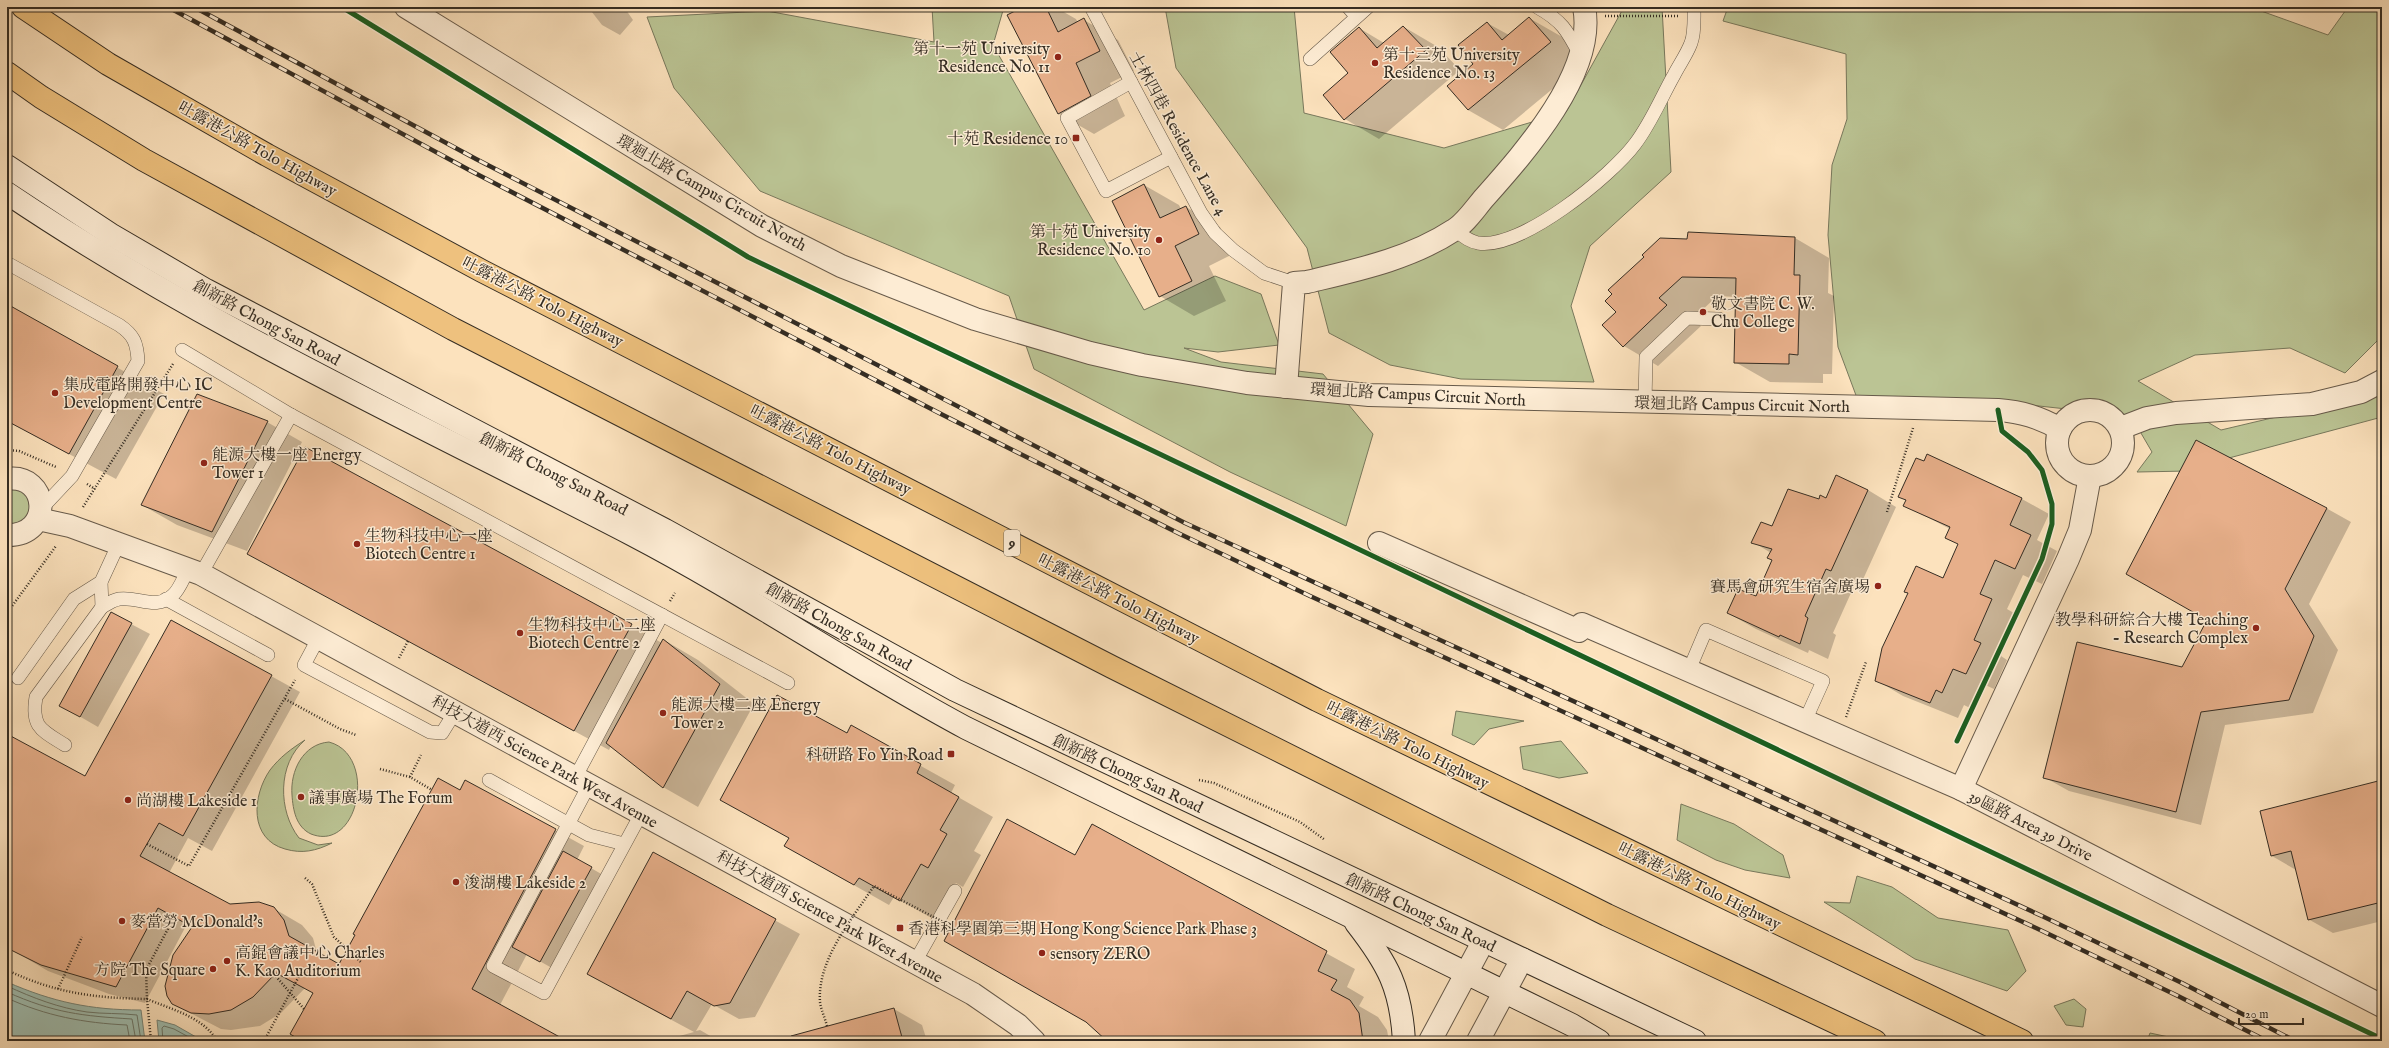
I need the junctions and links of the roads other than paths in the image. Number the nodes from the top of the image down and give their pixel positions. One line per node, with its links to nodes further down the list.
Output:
1 (23, 7): 67 (highway, 吐露港公路 Tolo Highway / 9)
2 (406, 7): 22 (street, 環迴北路 Campus Circuit North)
3 (1091, 7): 12 (lane, 士林四巷 Residence Lane 4)
4 (1368, 7): 6 (lane)
5 (1537, 7): 9 (lane)
6 (1352, 12): 10 (lane)
7 (1585, 12): 9 (street)
8 (1694, 12): 16 (lane)
9 (1580, 56): 16 (street)
10 (1310, 59)
11 (7, 74): 66 (highway)
12 (1131, 82): 13 (lane, 士林四巷 Residence Lane 4); 13 (lane)
13 (1171, 157): 18 (lane, 士林四巷 Residence Lane 4)
14 (7, 166): 54 (street, 創新路 Chong San Road)
15 (7, 193): 53 (street, 創新路 Chong San Road)
16 (1455, 230): 18 (street)
17 (7, 263): 29 (lane)
18 (1294, 283): 22 (street)
19 (1719, 319): 23 (lane)
20 (182, 350): 24 (lane)
21 (2382, 381): 25 (street)
22 (1286, 387): 23 (street, 環迴北路 Campus Circuit North)
23 (1645, 402): 26 (street, 環迴北路 Campus Circuit North)
24 (291, 415): 33 (lane); 37 (lane)
25 (2120, 428): 26 (street); 27 (street)
26 (2060, 429): 27 (street)
27 (2090, 476): 48 (street, 39區路 Area 39 Drive)
28 (7, 479): 29 (street)
29 (40, 514): 30 (street); 31 (street, 科技大道西 Science Park West Avenue)
30 (7, 535)
31 (119, 543): 33 (street, 科技大道西 Science Park West Avenue); 34 (lane)
32 (1379, 543): 40 (street)
33 (195, 571): 35 (lane); 38 (street, 科技大道西 Science Park West Avenue)
34 (101, 582): 36 (lane); 41 (lane)
35 (166, 599): 36 (lane); 39 (lane)
36 (102, 607): 45 (lane)
37 (662, 615): 42 (lane); 47 (lane)
38 (319, 637): 43 (street, 科技大道西 Science Park West Avenue); 43 (lane)
39 (268, 655)
40 (1689, 670): 44 (street); 44 (lane)
41 (18, 678)
42 (788, 683)
43 (455, 712): 47 (street, 科技大道西 Science Park West Avenue)
44 (1806, 721): 48 (street)
45 (64, 744)
46 (489, 780): 50 (lane)
47 (582, 782): 49 (street, 科技大道西 Science Park West Avenue); 50 (lane)
48 (1961, 789): 59 (street, 39區路 Area 39 Drive)
49 (641, 814): 51 (lane); 56 (street, 科技大道西 Science Park West Avenue)
50 (568, 824): 51 (lane); 51 (lane)
51 (624, 844)
52 (955, 891): 56 (lane)
53 (1353, 919): 57 (street, 創新路 Chong San Road); 61 (street)
54 (1483, 942): 55 (street, 創新路 Chong San Road); 57 (street)
55 (1522, 960): 58 (street); 65 (street, 創新路 Chong San Road)
56 (915, 962): 60 (street, 科技大道西 Science Park West Avenue)
57 (1466, 974): 58 (street, 創新路 Chong San Road); 62 (street)
58 (1504, 993): 63 (street); 64 (street, 創新路 Chong San Road)
59 (2382, 1006)
60 (1034, 1041)
61 (1404, 1041)
62 (1430, 1041)
63 (1478, 1041)
64 (1599, 1041)
65 (1695, 1041)
66 (1875, 1041)
67 (2022, 1041)

